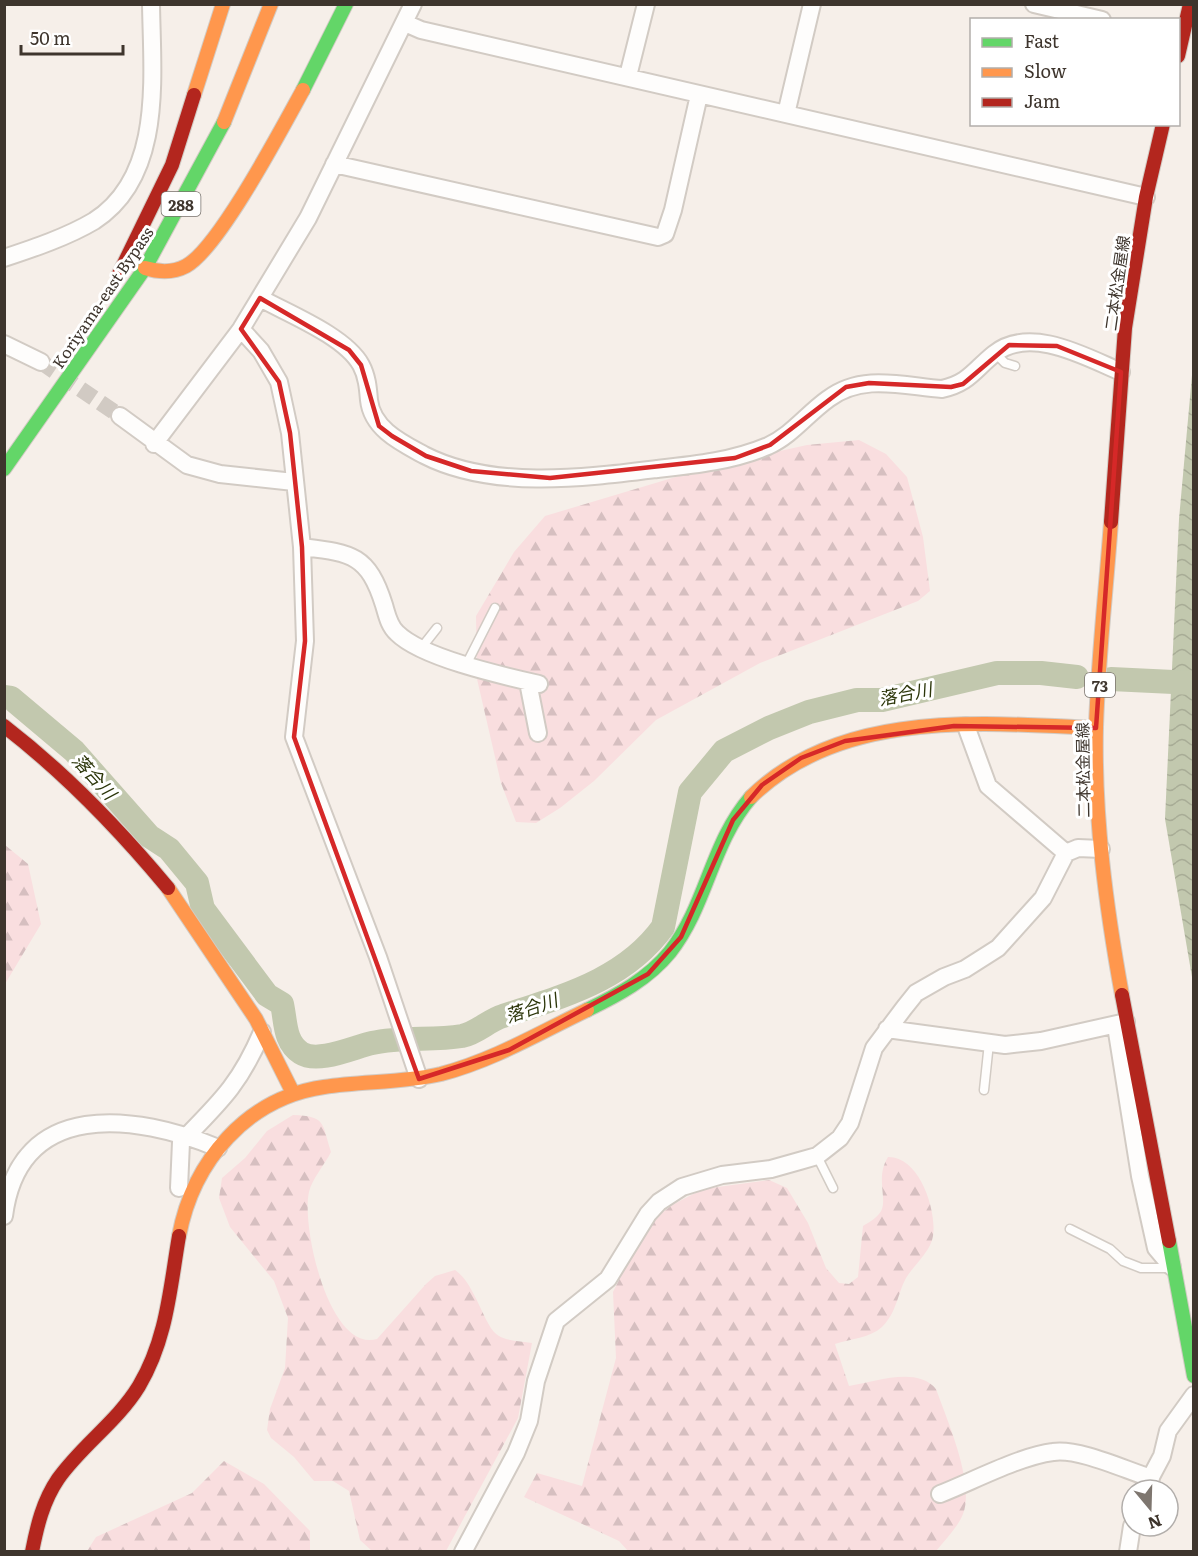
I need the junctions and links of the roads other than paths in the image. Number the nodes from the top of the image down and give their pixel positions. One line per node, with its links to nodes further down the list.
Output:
1 (151, 4): 19 (street)
2 (223, 4): 28 (main road)
3 (271, 4): 20 (main road, Koriyama-east Bypass / 288)
4 (346, 4): 20 (main road)
5 (413, 4): 11 (street)
6 (646, 4): 13 (street)
7 (812, 4): 15 (street)
8 (1034, 4): 10 (street)
9 (1190, 4): 12 (main road)
10 (1093, 18)
11 (405, 23): 13 (street); 17 (street)
12 (1181, 37)
13 (628, 76): 14 (street)
14 (699, 95): 15 (street); 17 (street)
15 (786, 114): 18 (street)
16 (1163, 126): 18 (main road, 二本松金屋線 / 73)
17 (334, 164): 21 (street)
18 (1146, 197): 27 (main road, 二本松金屋線 / 73)
19 (4, 258)
20 (145, 268): 28 (main road, Koriyama-east Bypass / 288)
21 (260, 298): 22 (street); 24 (street)
22 (241, 329): 30 (street); 32 (street)
23 (4, 344): 25 (street)
24 (995, 353): 26 (lane); 27 (street)
25 (41, 362)
26 (1015, 366)
27 (1121, 372): 40 (main road, 二本松金屋線 / 73)
28 (70, 373): 31 (main road, Koriyama-east Bypass / 288)
29 (120, 416): 30 (street)
30 (154, 444): 32 (street)
31 (4, 469)
32 (294, 482): 33 (street)
33 (302, 547): 36 (street); 48 (street)
34 (495, 608): 37 (lane)
35 (437, 628): 36 (lane)
36 (422, 647): 37 (street)
37 (466, 665): 41 (street)
38 (4, 726): 46 (main road)
39 (966, 726): 40 (main road); 43 (street); 48 (main road)
40 (1096, 728): 42 (main road, 二本松金屋線 / 73)
41 (538, 733)
42 (1101, 849): 43 (street); 44 (main road, 二本松金屋線 / 73)
43 (1066, 853): 45 (street)
44 (1121, 1023): 47 (street); 58 (street)
45 (887, 1029): 47 (street); 53 (street)
46 (262, 1032): 50 (main road); 51 (street)
47 (989, 1043): 49 (lane)
48 (419, 1079): 50 (main road)
49 (984, 1090)
50 (293, 1093): 52 (main road)
51 (188, 1136): 52 (street); 54 (street); 56 (street)
52 (218, 1148): 64 (main road)
53 (817, 1156): 55 (lane); 65 (street)
54 (179, 1188)
55 (833, 1188)
56 (4, 1216)
57 (1070, 1229): 58 (lane)
58 (1173, 1268): 59 (main road)
59 (1194, 1376)
60 (1194, 1395): 62 (street)
61 (1133, 1478): 63 (street)
62 (1151, 1478)
63 (940, 1494)
64 (32, 1551)
65 (463, 1551)

